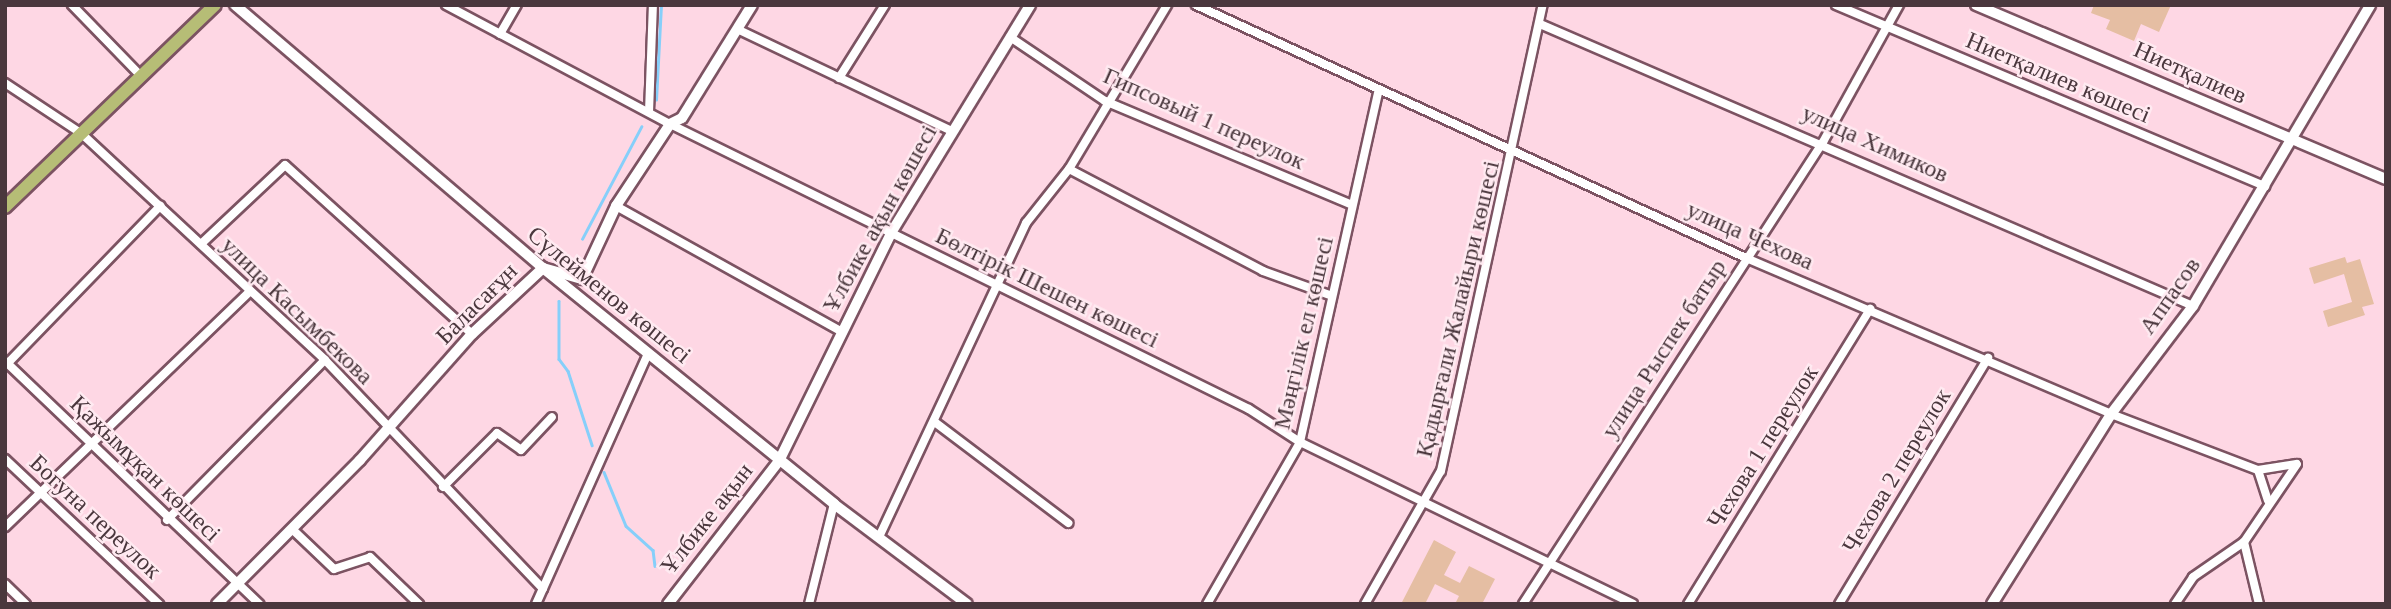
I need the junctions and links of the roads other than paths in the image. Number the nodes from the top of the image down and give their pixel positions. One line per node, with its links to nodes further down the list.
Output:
1 (72, 5): 22 (street)
2 (215, 5): 22 (main road)
3 (235, 5): 44 (main road, Сүлейменов көшесі)
4 (446, 5): 20 (street, Бөлтірік Шешен көшесі)
5 (517, 5): 20 (street)
6 (653, 5): 27 (street)
7 (752, 5): 19 (street, Баласағұн)
8 (885, 5): 23 (street)
9 (1030, 5): 21 (main road, Ұлбике ақын көшесі)
10 (1167, 5): 26 (street)
11 (1196, 5): 25 (street, улица Чехова)
12 (1543, 5): 17 (street, Қадырғали Жалайыри көшесі)
13 (1836, 5): 18 (street, Ниетқалиев көшесі)
14 (1899, 5): 18 (street, улица Рыспек батыр)
15 (1976, 5): 31 (street, Ниетқалиев)
16 (2370, 5): 31 (street, Аппасов)
17 (1540, 24): 32 (street, улица Химиков); 33 (street, Қадырғали Жалайыри көшесі)
18 (1887, 27): 32 (street, улица Рыспек батыр); 36 (street, Ниетқалиев көшесі)
19 (737, 29): 23 (street); 28 (street, Баласағұн)
20 (500, 34): 27 (street, Бөлтірік Шешен көшесі)
21 (1010, 37): 26 (street, Гипсовый 1 переулок); 29 (main road, Ұлбике ақын көшесі)
22 (142, 77): 30 (main road)
23 (839, 78): 29 (street)
24 (5, 83): 30 (street, улица Касымбекова)
25 (1378, 92): 33 (street, улица Чехова); 37 (street, Мәңгілік ел көшесі)
26 (1105, 101): 34 (street); 37 (street, Гипсовый 1 переулок)
27 (649, 113): 28 (street, Бөлтірік Шешен көшесі)
28 (670, 124): 39 (street, Баласағұн); 41 (street, Бөлтірік Шешен көшесі)
29 (952, 131): 41 (main road, Ұлбике ақын көшесі)
30 (82, 134): 38 (street, улица Касымбекова); 40 (main road)
31 (2286, 141): 35 (street, Ниетқалиев); 36 (street, Аппасов)
32 (1823, 142): 43 (street, улица Рыспек батыр); 48 (street, улица Химиков)
33 (1515, 150): 43 (street, улица Чехова); 67 (street, Қадырғали Жалайыри көшесі)
34 (1069, 169): 45 (street); 47 (street)
35 (2386, 179)
36 (2265, 186): 48 (street, Аппасов)
37 (1352, 205): 47 (street, Мәңгілік ел көшесі)
38 (160, 206): 42 (street, улица Касымбекова); 55 (street)
39 (616, 206): 44 (street, Баласағұн); 50 (street)
40 (5, 207)
41 (891, 233): 45 (street, Бөлтірік Шешен көшесі); 50 (main road, Ұлбике ақын көшесі)
42 (201, 244): 46 (street, улица Касымбекова); 51 (street)
43 (1746, 258): 49 (street, улица Чехова); 76 (street, улица Рыспек батыр)
44 (543, 268): 51 (street, Баласағұн); 52 (main road, Сүлейменов көшесі)
45 (998, 283): 58 (street); 60 (street, Бөлтірік Шешен көшесі)
46 (250, 290): 54 (street, улица Касымбекова); 61 (street)
47 (1332, 296): 60 (street, Мәңгілік ел көшесі)
48 (2193, 306): 56 (street, Аппасов)
49 (1870, 310): 53 (street, улица Чехова); 93 (street, Чехова 1 переулок)
50 (842, 332): 63 (main road, Ұлбике ақын көшесі)
51 (472, 334): 59 (street, Баласағұн)
52 (648, 354): 63 (main road, Сүлейменов көшесі); 79 (street)
53 (1988, 358): 56 (street, улица Чехова); 94 (street, Чехова 2 переулок)
54 (325, 360): 59 (street, улица Касымбекова); 70 (street)
55 (7, 362): 61 (street, Қажымұқан көшесі)
56 (2110, 414): 64 (street, улица Чехова); 95 (street, Аппасов)
57 (552, 417): 65 (street)
58 (936, 423): 71 (street); 74 (street)
59 (389, 428): 65 (street, улица Касымбекова); 73 (street, Баласағұн)
60 (1300, 442): 67 (street, Бөлтірік Шешен көшесі); 89 (street, Мәңгілік ел көшесі)
61 (92, 445): 66 (street); 70 (street, Қажымұқан көшесі)
62 (5, 459): 66 (street, Богуна переулок)
63 (779, 461): 69 (main road, Сүлейменов көшесі); 86 (street, Ұлбике ақын)
64 (2258, 470): 68 (street); 68 (street, улица Чехова)
65 (443, 486): 79 (street, улица Касымбекова)
66 (43, 494): 72 (street); 81 (street, Богуна переулок)
67 (1427, 500): 76 (street, Бөлтірік Шешен көшесі); 90 (street, Қадырғали Жалайыри көшесі)
68 (2268, 500): 75 (street)
69 (834, 505): 74 (main road, Сүлейменов көшесі); 87 (street)
70 (167, 520): 78 (street, Қажымұқан көшесі)
71 (1068, 523)
72 (5, 527)
73 (292, 528): 78 (street, Баласағұн); 84 (street)
74 (879, 537): 88 (main road, Сүлейменов көшесі)
75 (2244, 542): 96 (street); 97 (street)
76 (1550, 560): 91 (street, улица Рыспек батыр); 92 (street, Бөлтірік Шешен көшесі)
77 (5, 584): 80 (street)
78 (237, 584): 82 (street, Баласағұн); 83 (street, Қажымұқан көшесі)
79 (542, 589): 85 (street)
80 (26, 604)
81 (159, 604)
82 (217, 604)
83 (259, 604)
84 (419, 604)
85 (536, 604)
86 (668, 604)
87 (809, 604)
88 (967, 604)
89 (1208, 604)
90 (1365, 604)
91 (1523, 604)
92 (1633, 604)
93 (1689, 604)
94 (1839, 604)
95 (1992, 604)
96 (2175, 604)
97 (2259, 604)

